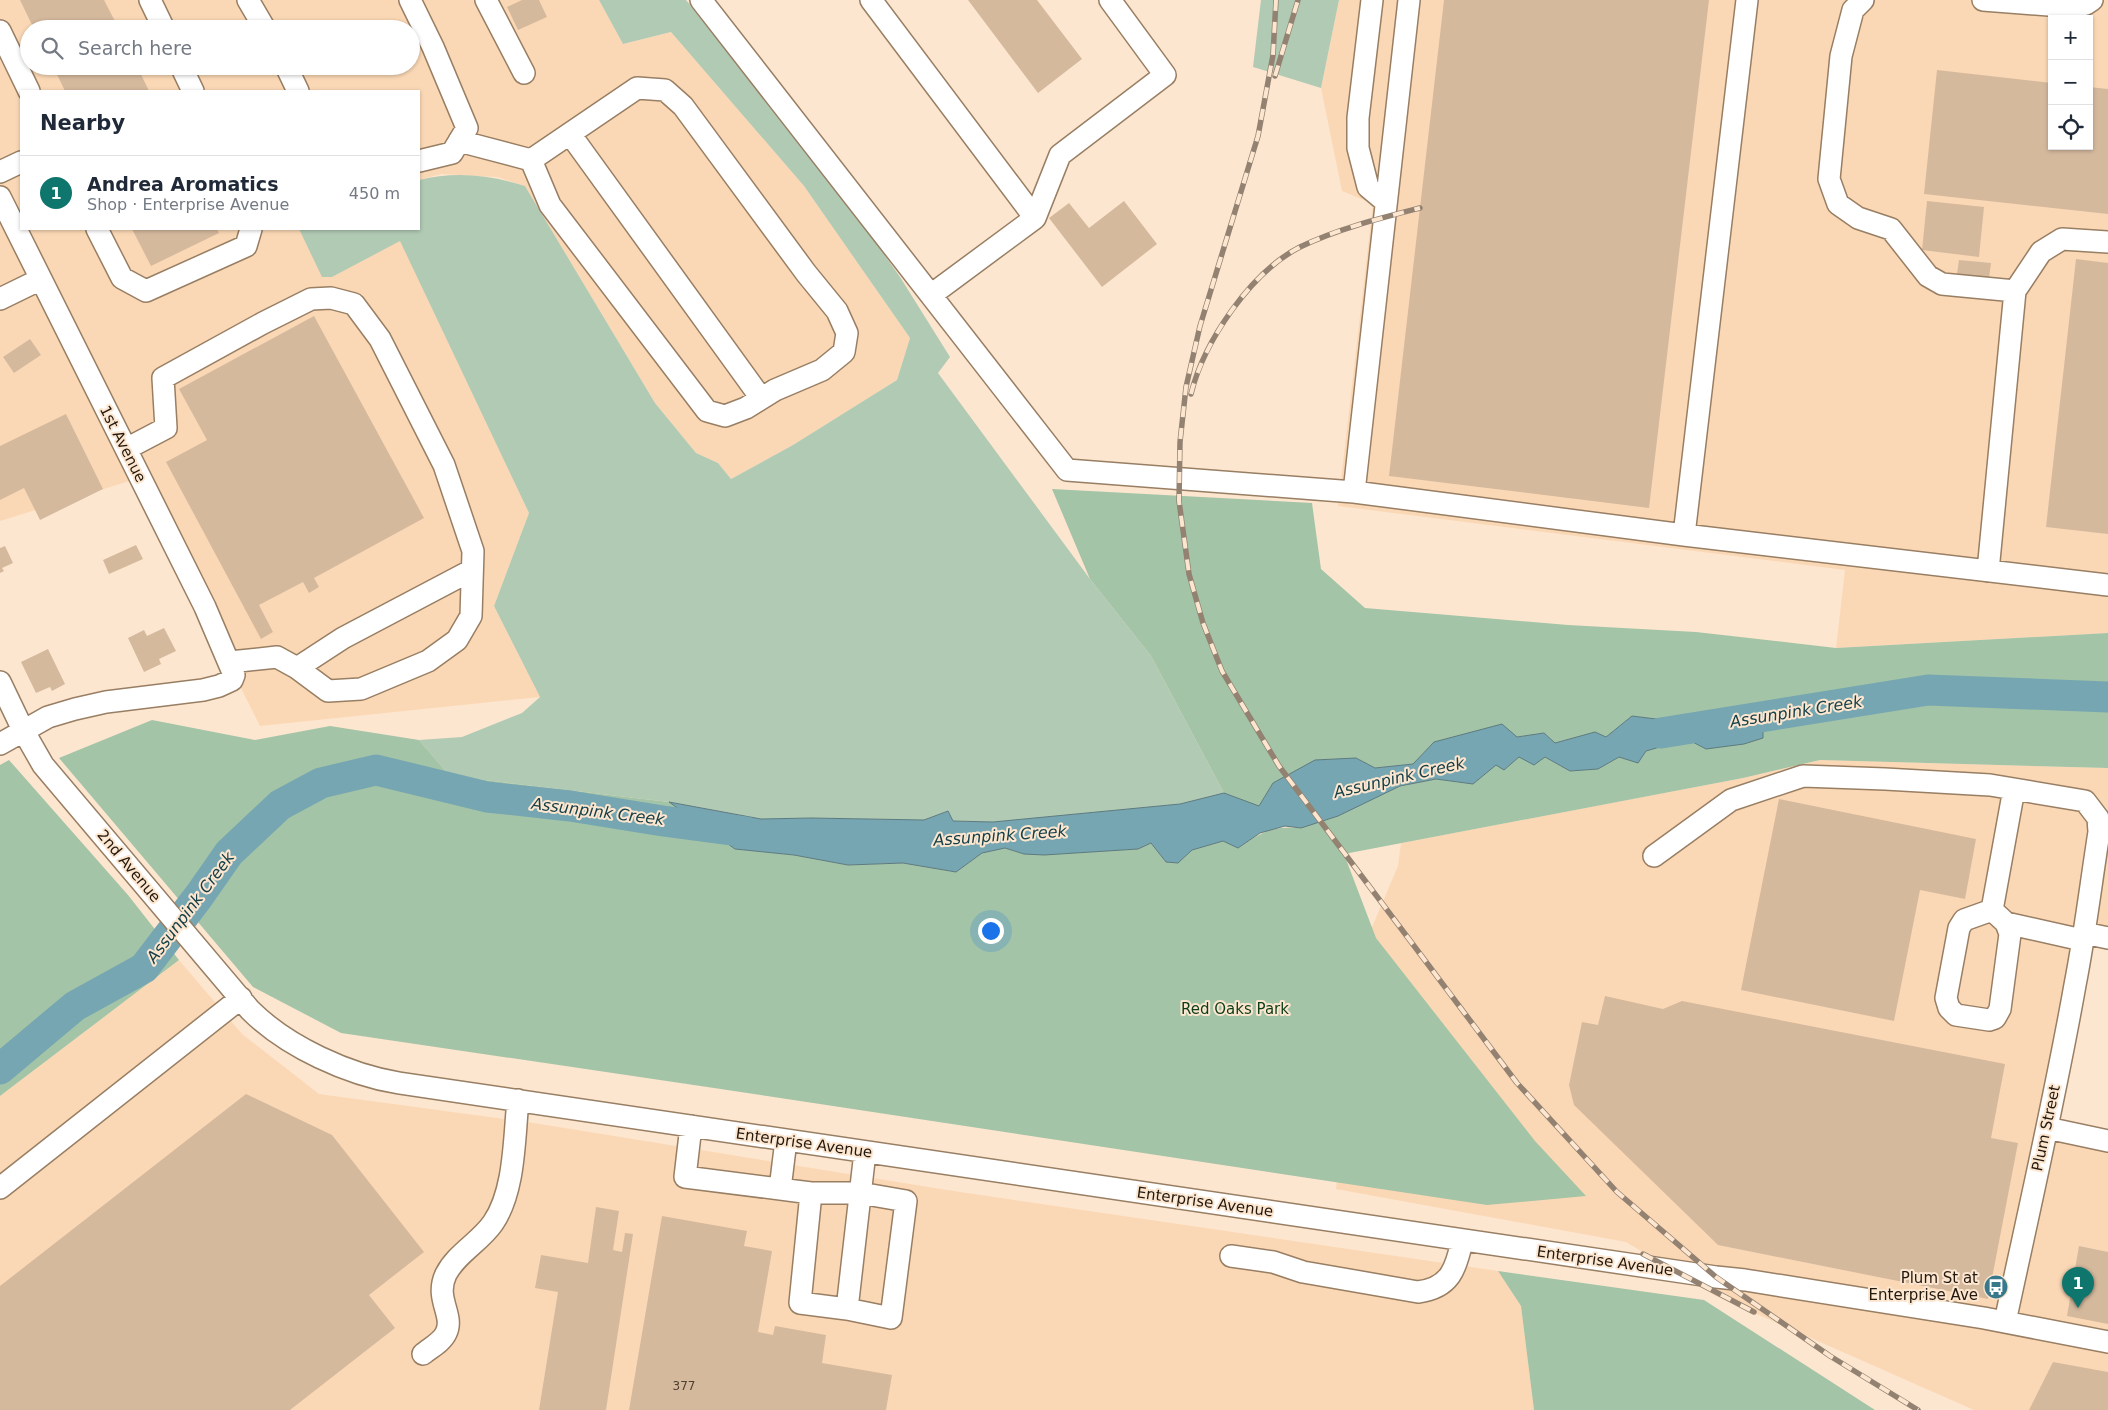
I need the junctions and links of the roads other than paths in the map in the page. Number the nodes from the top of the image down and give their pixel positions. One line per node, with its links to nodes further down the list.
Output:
1 (150, 0): 14 (street)
2 (248, 0): 15 (street)
3 (410, 0): 17 (street)
4 (486, 0): 20 (street)
5 (701, 0): 41 (street)
6 (871, 0): 35 (street)
7 (1110, 0): 35 (street)
8 (1372, 0): 34 (street)
9 (1409, 0): 34 (street)
10 (1747, 0): 46 (street)
11 (1863, 0): 40 (street)
12 (1983, 0): 13 (street)
13 (2092, 0)
14 (160, 20)
15 (260, 20)
16 (420, 20): 28 (street)
17 (420, 20)
18 (0, 31): 19 (street)
19 (20, 72)
20 (524, 74)
21 (21, 75): 24 (street)
22 (185, 75): 25 (street)
23 (290, 75): 26 (street)
24 (29, 90)
25 (193, 90)
26 (298, 90)
27 (570, 134): 29 (street); 43 (street); 43 (street)
28 (459, 141): 29 (street); 30 (street)
29 (531, 160): 43 (street)
30 (420, 161)
31 (20, 162): 32 (street)
32 (0, 172)
33 (0, 197): 39 (street, 1st Avenue)
34 (1386, 202): 45 (street)
35 (1034, 218): 41 (street)
36 (98, 230): 37 (street)
37 (252, 230)
38 (2108, 242): 40 (street)
39 (41, 280): 42 (street); 44 (street, 1st Avenue)
40 (2015, 291): 48 (street)
41 (931, 295): 45 (street)
42 (0, 299)
43 (761, 398)
44 (126, 449): 47 (street); 50 (street, 1st Avenue)
45 (1354, 492): 46 (street)
46 (1684, 535): 48 (street)
47 (472, 570): 51 (street); 51 (street)
48 (1988, 571): 49 (street)
49 (2108, 585)
50 (230, 662): 51 (street); 53 (street)
51 (297, 668)
52 (0, 682): 53 (street, 2nd Avenue)
53 (23, 730): 54 (street); 60 (street, 2nd Avenue)
54 (0, 744)
55 (2014, 789): 56 (street, Plum Street); 57 (street); 58 (street, Plum Street)
56 (1654, 856)
57 (1999, 917): 57 (street); 58 (street)
58 (2084, 932): 59 (street); 64 (street, Plum Street)
59 (2108, 938)
60 (241, 998): 61 (street, 2nd Avenue); 68 (street)
61 (306, 1049): 62 (street, Enterprise Avenue)
62 (518, 1100): 63 (street, Enterprise Avenue); 77 (street)
63 (691, 1126): 65 (street, Enterprise Avenue); 69 (street)
64 (2047, 1128): 66 (street); 75 (street, Plum Street)
65 (786, 1140): 67 (street, Enterprise Avenue); 69 (street)
66 (2108, 1141)
67 (865, 1152): 71 (street); 72 (street, Enterprise Avenue)
68 (0, 1188)
69 (780, 1189): 70 (street)
70 (811, 1193): 71 (street); 74 (street)
71 (860, 1193): 74 (street); 74 (street)
72 (1462, 1241): 73 (street); 75 (street, Enterprise Avenue)
73 (1231, 1256)
74 (847, 1309)
75 (2005, 1322): 76 (street, Enterprise Avenue)
76 (2108, 1342)
77 (423, 1354)

